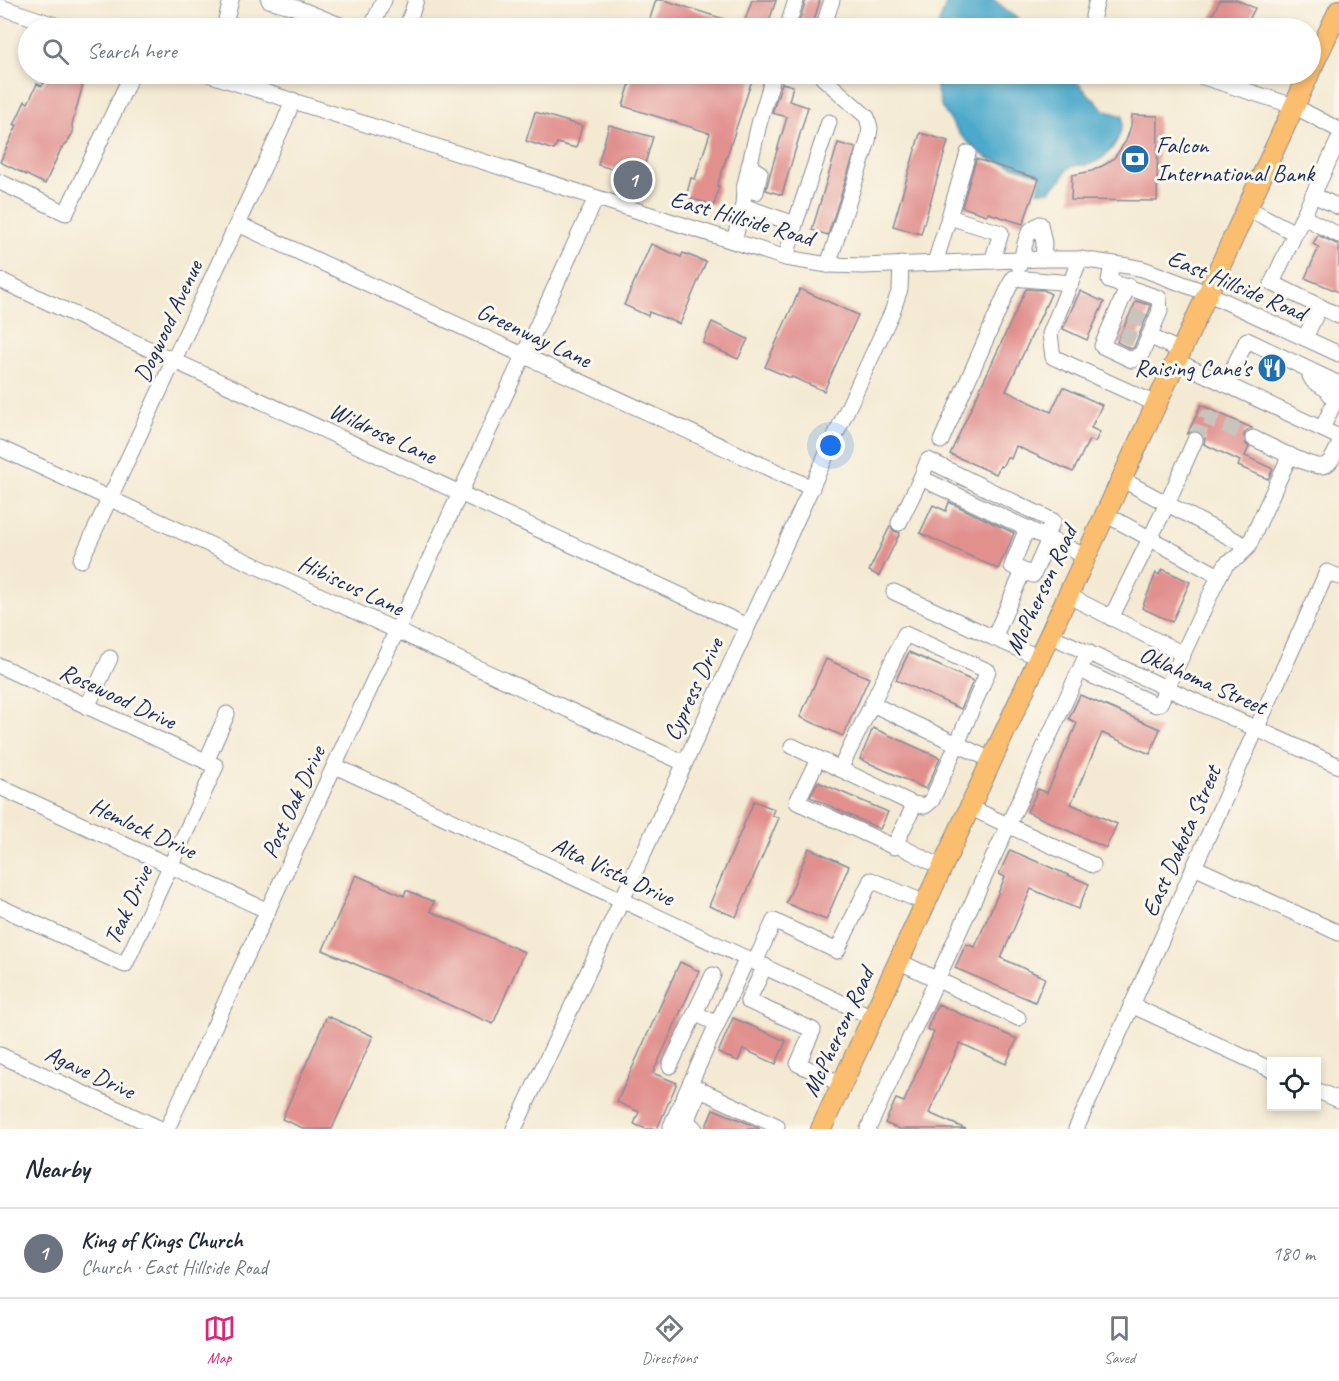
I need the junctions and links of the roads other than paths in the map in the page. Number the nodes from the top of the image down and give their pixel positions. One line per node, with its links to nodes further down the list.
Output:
1 (231, 0): 11 (street)
2 (268, 0): 12 (street)
3 (384, 0): 13 (street)
4 (416, 0): 14 (street)
5 (796, 0): 15 (street)
6 (832, 0): 16 (street)
7 (1097, 0): 17 (street)
8 (0, 7): 10 (street)
9 (1339, 10): 18 (main road, McPherson Road)
10 (34, 18)
11 (226, 18)
12 (322, 18)
13 (376, 18)
14 (410, 18)
15 (790, 18)
16 (826, 18)
17 (1093, 18)
18 (1321, 48)
19 (127, 84): 30 (street)
20 (242, 84): 25 (street, East Hillside Road)
21 (771, 84): 33 (street)
22 (830, 84): 51 (street)
23 (1225, 84): 26 (street)
24 (1304, 84): 26 (main road, McPherson Road)
25 (293, 100): 32 (street, East Hillside Road); 38 (street, Dogwood Avenue)
26 (1294, 106): 28 (street); 35 (main road, McPherson Road)
27 (829, 122): 39 (street)
28 (1339, 139): 31 (street)
29 (968, 153): 36 (street)
30 (0, 182)
31 (1313, 195): 34 (street); 37 (street)
32 (596, 198): 42 (street, East Hillside Road); 62 (street, Post Oak Drive)
33 (743, 206): 39 (street); 42 (street)
34 (1339, 207)
35 (1247, 208): 40 (street); 56 (main road, McPherson Road)
36 (949, 216): 47 (street); 48 (street)
37 (1302, 217): 40 (street); 41 (street)
38 (238, 224): 62 (street, Greenway Lane); 64 (street, Dogwood Avenue)
39 (795, 224): 43 (street)
40 (1295, 234): 57 (street)
41 (1339, 235)
42 (734, 241): 43 (street, East Hillside Road)
43 (786, 258): 51 (street, East Hillside Road)
44 (1043, 259): 45 (street, East Hillside Road); 46 (street, East Hillside Road); 46 (street)
45 (1080, 259): 50 (street, East Hillside Road); 54 (street)
46 (1022, 260): 47 (street, East Hillside Road); 52 (street)
47 (992, 261): 48 (street, East Hillside Road)
48 (935, 263): 49 (street, East Hillside Road)
49 (901, 264): 51 (street, East Hillside Road); 80 (street, Cypress Drive)
50 (1112, 264): 55 (street); 56 (street, East Hillside Road)
51 (828, 265)
52 (1013, 278): 54 (street); 74 (street)
53 (0, 280): 64 (street, Wildrose Lane)
54 (1071, 283): 69 (street)
55 (1128, 286): 59 (street); 59 (street)
56 (1207, 293): 60 (street, East Hillside Road); 63 (main road, McPherson Road)
57 (1320, 306): 58 (street); 60 (street)
58 (1339, 314)
59 (1146, 333): 63 (street)
60 (1305, 338): 61 (street, East Hillside Road)
61 (1339, 354)
62 (524, 355): 80 (street, Greenway Lane); 81 (street, Post Oak Drive)
63 (1178, 356): 66 (street); 69 (main road, McPherson Road)
64 (175, 361): 81 (street, Wildrose Lane); 82 (street, Dogwood Avenue)
65 (1307, 368): 66 (street); 67 (street); 68 (street)
66 (1225, 384): 70 (street)
67 (1339, 384)
68 (1337, 397): 70 (street)
69 (1156, 404): 79 (main road, McPherson Road)
70 (1322, 429): 71 (street)
71 (1339, 437)
72 (1253, 438): 77 (street)
73 (1195, 440): 83 (street)
74 (941, 441)
75 (1339, 445): 77 (street)
76 (0, 448): 82 (street, Hibiscus Lane)
77 (1290, 455): 89 (street)
78 (921, 478): 85 (street); 86 (street); 87 (street)
79 (1121, 480): 83 (street); 84 (main road, McPherson Road)
80 (812, 488): 98 (street, Cypress Drive)
81 (460, 493): 98 (street, Wildrose Lane); 99 (street, Post Oak Drive)
82 (110, 498): 91 (street, Dogwood Avenue); 99 (street, Hibiscus Lane)
83 (1167, 504): 88 (street); 89 (street)
84 (1105, 514): 88 (street); 90 (main road, McPherson Road)
85 (898, 523)
86 (1027, 528): 87 (street); 92 (street)
87 (1047, 538): 90 (street); 92 (street)
88 (1150, 538): 94 (street); 97 (street)
89 (1248, 547): 94 (street)
90 (1085, 556): 96 (main road, McPherson Road)
91 (81, 560)
92 (1023, 571): 101 (street)
93 (1333, 575): 112 (street, East Dakota Street)
94 (1219, 576): 103 (street)
95 (894, 592): 101 (street)
96 (1067, 595): 97 (street); 100 (main road, McPherson Road)
97 (1112, 618): 103 (street)
98 (747, 626): 116 (street, Cypress Drive)
99 (397, 631): 116 (street, Hibiscus Lane); 118 (street, Post Oak Drive)
100 (1049, 634): 102 (street, Oklahoma Street); 104 (main road, McPherson Road)
101 (994, 638): 104 (street)
102 (1088, 652): 107 (street); 108 (street, Oklahoma Street)
103 (1183, 654): 108 (street)
104 (1038, 657): 115 (main road, McPherson Road)
105 (110, 658): 110 (street)
106 (0, 666): 110 (street, Rosewood Drive)
107 (1080, 670): 108 (street); 125 (street)
108 (1167, 688): 112 (street, Oklahoma Street)
109 (872, 704): 113 (street); 113 (street); 121 (street)
110 (87, 707): 117 (street, Rosewood Drive)
111 (227, 714): 117 (street, Teak Drive)
112 (1257, 728): 119 (street, Oklahoma Street); 130 (street, East Dakota Street)
113 (957, 744): 115 (street); 121 (street)
114 (792, 746): 121 (street)
115 (991, 760): 123 (main road, McPherson Road)
116 (684, 763): 131 (street, Cypress Drive)
117 (211, 764): 128 (street, Teak Drive)
118 (334, 766): 131 (street, Alta Vista Drive); 134 (street, Post Oak Drive)
119 (1339, 766)
120 (814, 767): 126 (street)
121 (840, 769)
122 (0, 787): 128 (street, Hemlock Drive)
123 (969, 807): 125 (street); 129 (main road, McPherson Road)
124 (911, 812): 126 (street)
125 (1008, 825): 127 (street); 139 (street)
126 (896, 844): 129 (street)
127 (1093, 865)
128 (171, 866): 133 (street, Teak Drive); 134 (street, Hemlock Drive)
129 (941, 867): 132 (main road, McPherson Road)
130 (1194, 867): 135 (street); 140 (street, East Dakota Street)
131 (622, 900): 137 (street, Alta Vista Drive); 154 (street, Cypress Drive)
132 (925, 903): 136 (main road, McPherson Road); 137 (street)
133 (0, 907)
134 (268, 911): 153 (street, Post Oak Drive)
135 (1339, 933)
136 (898, 961): 139 (street); 142 (main road, McPherson Road)
137 (756, 962): 142 (street, Alta Vista Drive); 144 (street); 148 (street)
138 (713, 975): 141 (street)
139 (937, 980): 143 (street); 159 (street)
140 (1131, 1005): 147 (street); 160 (street, East Dakota Street)
141 (695, 1013): 144 (street); 146 (street)
142 (872, 1017): 148 (main road, McPherson Road)
143 (1018, 1018)
144 (717, 1024): 149 (street)
145 (0, 1055): 152 (street, Agave Drive)
146 (670, 1066)
147 (1267, 1068)
148 (841, 1084): 158 (main road, McPherson Road)
149 (695, 1087): 155 (street); 156 (street); 157 (street)
150 (1321, 1092): 151 (street)
151 (1339, 1100)
152 (161, 1129)
153 (167, 1129)
154 (514, 1129)
155 (677, 1129)
156 (695, 1129)
157 (776, 1129)
158 (821, 1129)
159 (868, 1129)
160 (1076, 1129)

